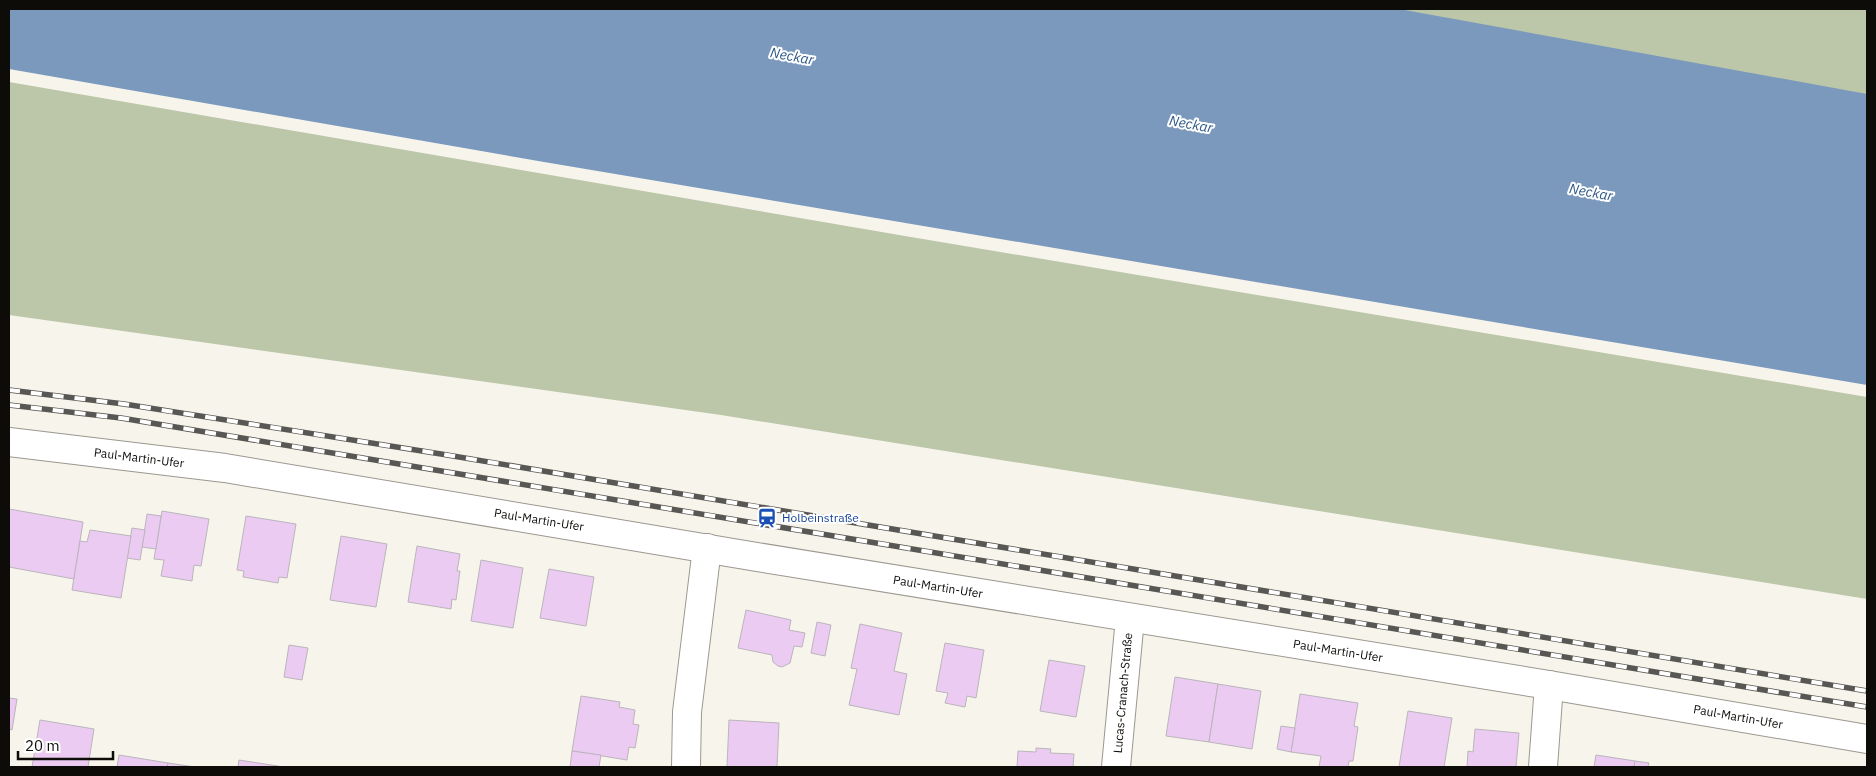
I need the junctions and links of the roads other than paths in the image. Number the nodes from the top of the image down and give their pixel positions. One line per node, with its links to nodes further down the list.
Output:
1 (9, 442): 2 (street, Paul-Martin-Ufer)
2 (707, 548): 3 (street, Paul-Martin-Ufer); 6 (street)
3 (1130, 618): 4 (street, Paul-Martin-Ufer); 7 (street, Lucas-Cranach-Straße)
4 (1549, 685): 5 (street, Paul-Martin-Ufer); 8 (street)
5 (1867, 739)
6 (686, 767)
7 (1116, 767)
8 (1543, 767)

